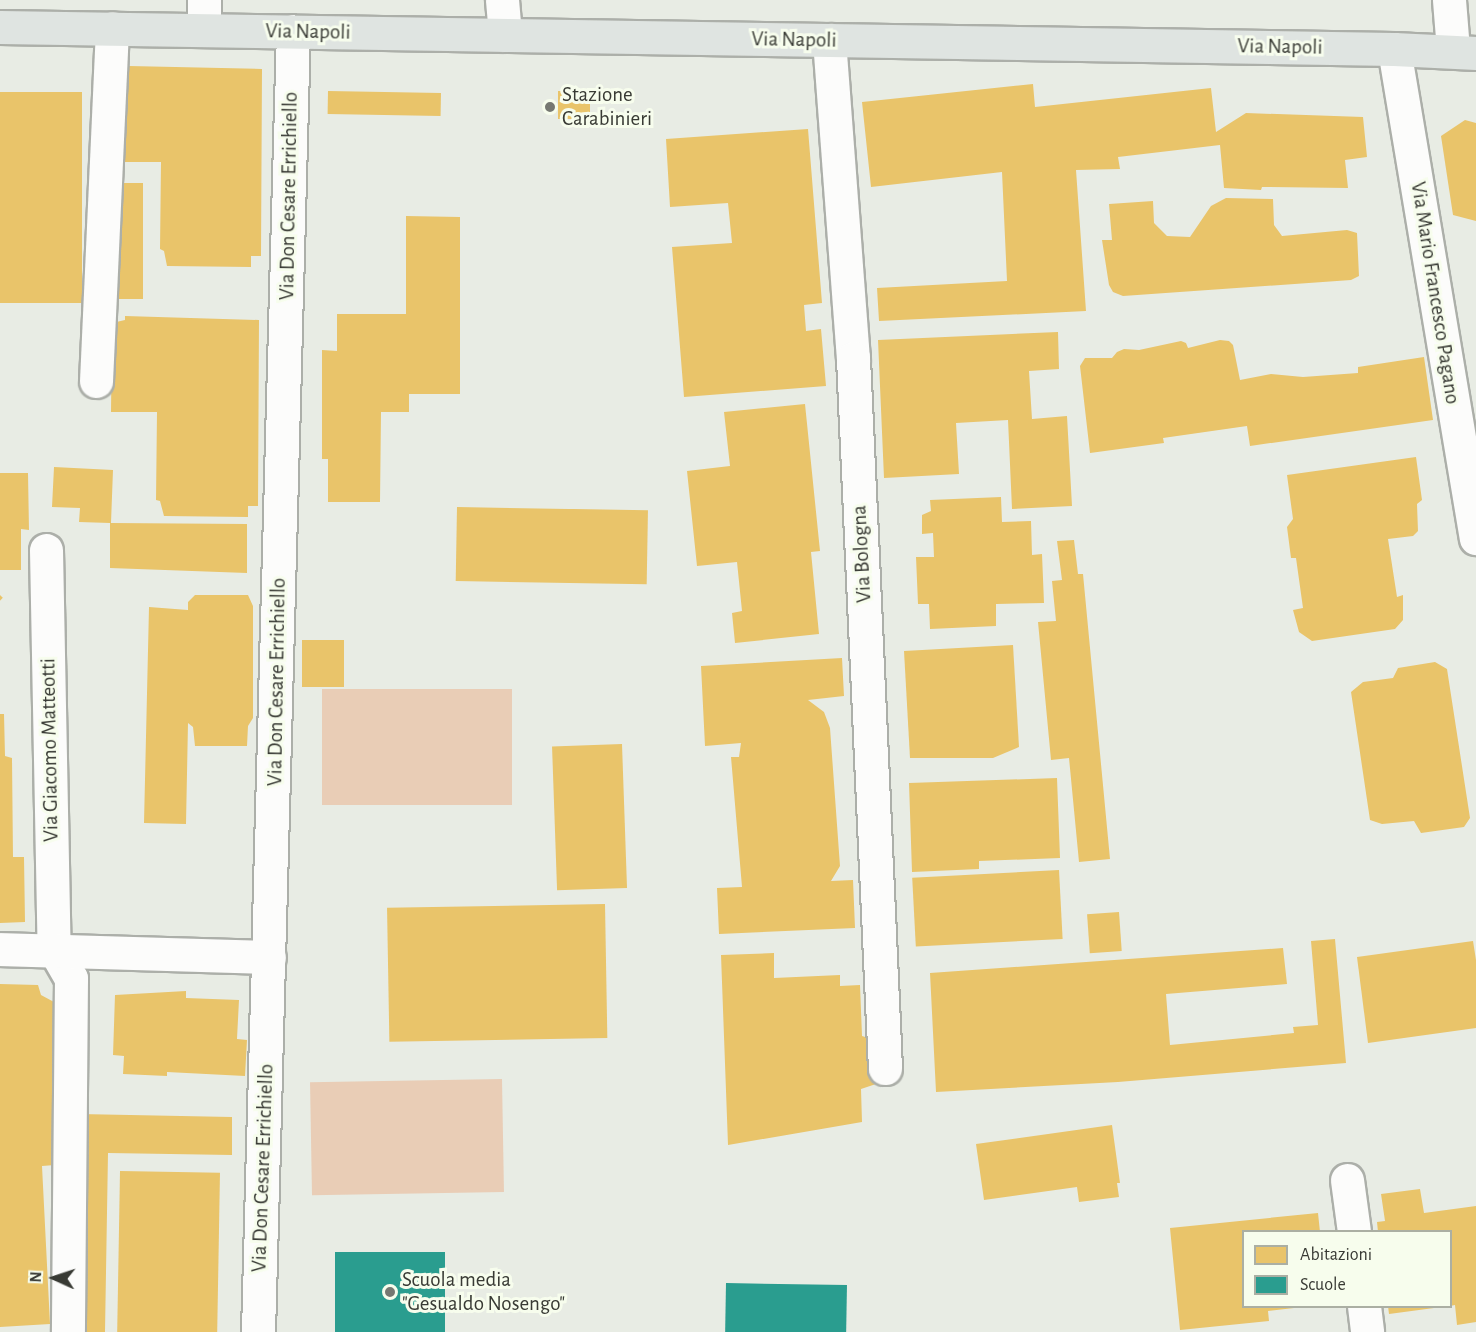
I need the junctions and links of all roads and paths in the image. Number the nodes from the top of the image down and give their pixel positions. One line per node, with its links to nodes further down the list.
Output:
1 (502, 0): 7 (street)
2 (1449, 0): 10 (street)
3 (204, 15): 5 (main road, Via Napoli); 6 (main road, Via Napoli)
4 (0, 27): 5 (main road, Via Napoli)
5 (112, 28): 11 (street)
6 (293, 32): 7 (main road, Via Napoli); 16 (street, Via Don Cesare Errichiello)
7 (505, 35): 8 (main road, Via Napoli)
8 (829, 40): 9 (main road, Via Napoli); 17 (street, Via Bologna)
9 (1394, 49): 10 (main road, Via Napoli); 12 (street, Via Mario Francesco Pagano)
10 (1464, 51)
11 (96, 381)
12 (1476, 538)
13 (46, 550): 15 (street, Via Giacomo Matteotti)
14 (0, 949): 15 (street)
15 (54, 949): 16 (street); 21 (street, Via Giacomo Matteotti)
16 (269, 957): 22 (street, Via Don Cesare Errichiello)
17 (885, 1068)
18 (1347, 1180): 19 (street)
19 (1354, 1230)
20 (1364, 1308): 23 (street)
21 (68, 1332)
22 (258, 1332)
23 (1367, 1332)

